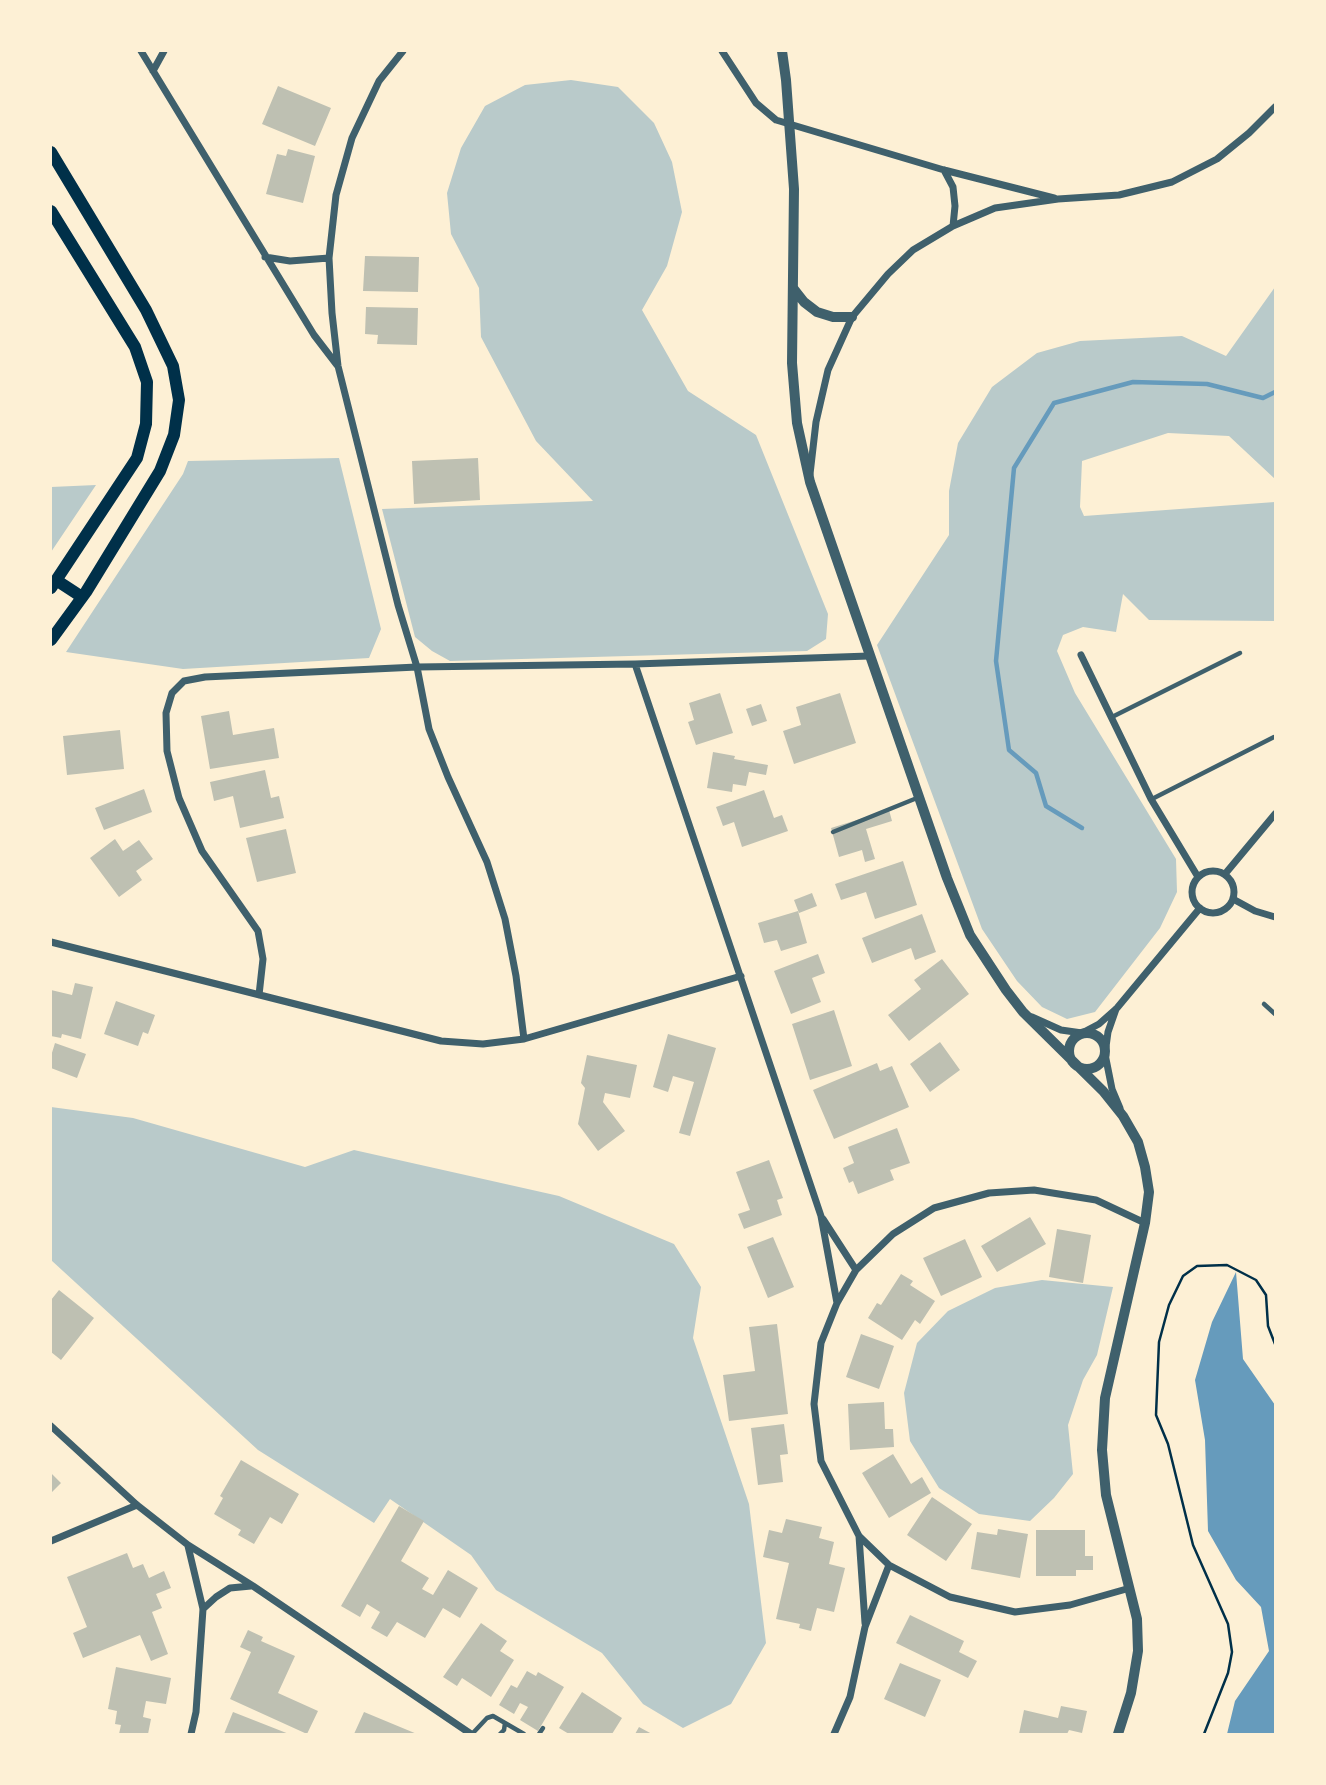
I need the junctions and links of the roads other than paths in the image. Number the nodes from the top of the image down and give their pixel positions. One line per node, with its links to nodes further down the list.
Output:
1 (141, 51): 6 (street)
2 (164, 51): 6 (street)
3 (403, 51): 15 (street)
4 (722, 51): 8 (street)
5 (782, 51): 8 (street)
6 (153, 71): 14 (street)
7 (1275, 107): 11 (street)
8 (790, 126): 10 (street); 16 (street)
9 (51, 152): 21 (main road)
10 (944, 170): 11 (street); 13 (street)
11 (1058, 198): 13 (street)
12 (51, 211): 20 (main road)
13 (953, 226): 17 (street)
14 (265, 257): 15 (street); 18 (street)
15 (329, 258): 18 (street)
16 (793, 288): 17 (street); 19 (street)
17 (852, 317): 19 (street)
18 (338, 366): 27 (street)
19 (810, 481): 25 (street)
20 (53, 584): 21 (main road)
21 (82, 597): 22 (main road)
22 (51, 640)
23 (1240, 653): 28 (lane)
24 (1081, 655): 28 (street)
25 (869, 656): 26 (street); 30 (street)
26 (635, 664): 27 (street); 40 (street)
27 (417, 667): 41 (street); 47 (street)
28 (1111, 717): 31 (street)
29 (1274, 737): 31 (lane)
30 (919, 798): 33 (lane); 44 (street)
31 (1151, 799): 35 (street)
32 (1275, 814): 34 (street)
33 (833, 832)
34 (1225, 874): 35 (street); 36 (street)
35 (1198, 877): 37 (street)
36 (1233, 900): 37 (street); 38 (street)
37 (1200, 908): 43 (street)
38 (1275, 917)
39 (51, 942): 41 (street)
40 (741, 976): 47 (street); 51 (street)
41 (259, 995): 47 (street)
42 (1264, 1004): 45 (lane)
43 (1117, 1008): 46 (street); 48 (street)
44 (1023, 1012): 46 (street); 49 (street)
45 (1275, 1014)
46 (1082, 1033): 48 (street); 49 (street)
47 (524, 1039)
48 (1105, 1054): 49 (street); 50 (street)
49 (1074, 1063): 50 (street)
50 (1123, 1116): 52 (street)
51 (821, 1216): 53 (street); 54 (street)
52 (1146, 1223): 53 (street); 62 (street)
53 (856, 1270): 54 (street)
54 (837, 1303): 57 (street)
55 (51, 1426): 56 (street)
56 (137, 1505): 58 (street); 59 (street)
57 (859, 1536): 60 (street); 64 (street)
58 (51, 1541)
59 (188, 1545): 61 (street); 63 (street)
60 (889, 1565): 62 (street); 64 (street)
61 (253, 1586): 63 (street); 68 (street)
62 (1130, 1588): 73 (street)
63 (203, 1609): 67 (street)
64 (865, 1628): 72 (street)
65 (505, 1723): 68 (lane); 69 (lane); 70 (lane)
66 (544, 1728): 71 (lane)
67 (191, 1734)
68 (471, 1734)
69 (500, 1734)
70 (524, 1734)
71 (539, 1734)
72 (834, 1734)
73 (1118, 1734)

